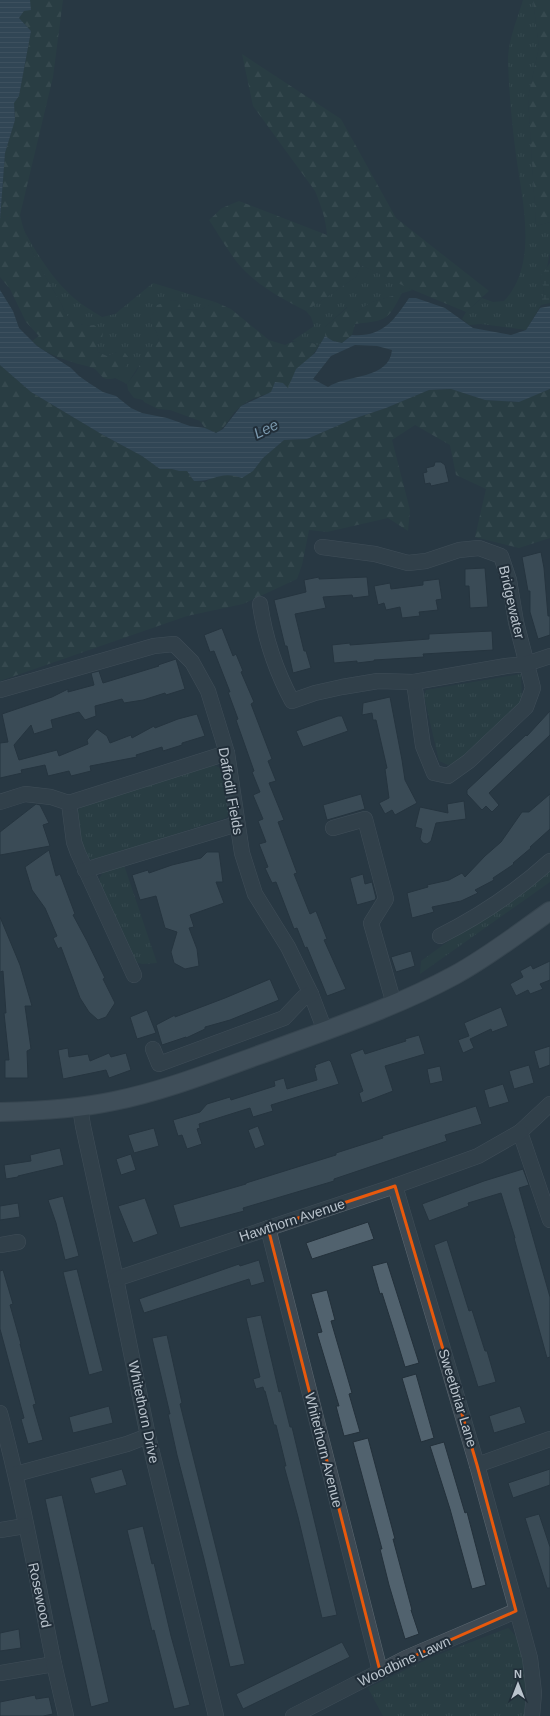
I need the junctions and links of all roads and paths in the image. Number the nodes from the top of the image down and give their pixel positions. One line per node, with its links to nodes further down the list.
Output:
1 (322, 547): 4 (street, Bridgewater)
2 (260, 604): 5 (street)
3 (550, 656): 4 (street)
4 (526, 664): 5 (street); 5 (street, Bridgewater)
5 (414, 682)
6 (0, 690): 7 (street, Daffodil Fields)
7 (227, 753): 9 (street); 10 (street, Daffodil Fields)
8 (0, 802): 9 (street)
9 (69, 803): 13 (street)
10 (237, 824): 13 (street); 17 (street, Daffodil Fields)
11 (333, 828): 18 (street)
12 (550, 861): 15 (street)
13 (85, 870): 16 (street)
14 (550, 911): 18 (main road)
15 (440, 936)
16 (134, 975)
17 (311, 994): 19 (street, Daffodil Fields); 20 (street)
18 (394, 1004): 19 (main road)
19 (325, 1031): 22 (main road)
20 (153, 1049)
21 (550, 1104): 24 (street, Hawthorn Avenue)
22 (80, 1107): 23 (main road); 30 (street, Whitethorn Drive)
23 (0, 1112)
24 (520, 1132): 25 (street, Hawthorn Avenue); 26 (street)
25 (395, 1186): 27 (street, Hawthorn Avenue); 34 (street, Sweetbriar Lane)
26 (550, 1220)
27 (268, 1228): 30 (street, Hawthorn Avenue); 40 (street, Whitethorn Avenue)
28 (18, 1242): 29 (street)
29 (0, 1245)
30 (116, 1279): 32 (street, Whitethorn Drive)
31 (0, 1413): 35 (street, Rosewood)
32 (148, 1436): 35 (street); 43 (street, Whitethorn Drive)
33 (549, 1440): 34 (street)
34 (477, 1465): 38 (street, Sweetbriar Lane)
35 (16, 1474): 36 (street, Rosewood)
36 (25, 1526): 37 (street); 39 (street, Rosewood)
37 (0, 1530)
38 (516, 1611): 40 (street, Woodbine Lawn); 45 (street, Sweetbriar Lane)
39 (54, 1664): 41 (street); 42 (street, Rosewood)
40 (380, 1671): 44 (street, Woodbine Lawn)
41 (0, 1673)
42 (66, 1716)
43 (216, 1716)
44 (293, 1716)
45 (532, 1716)

